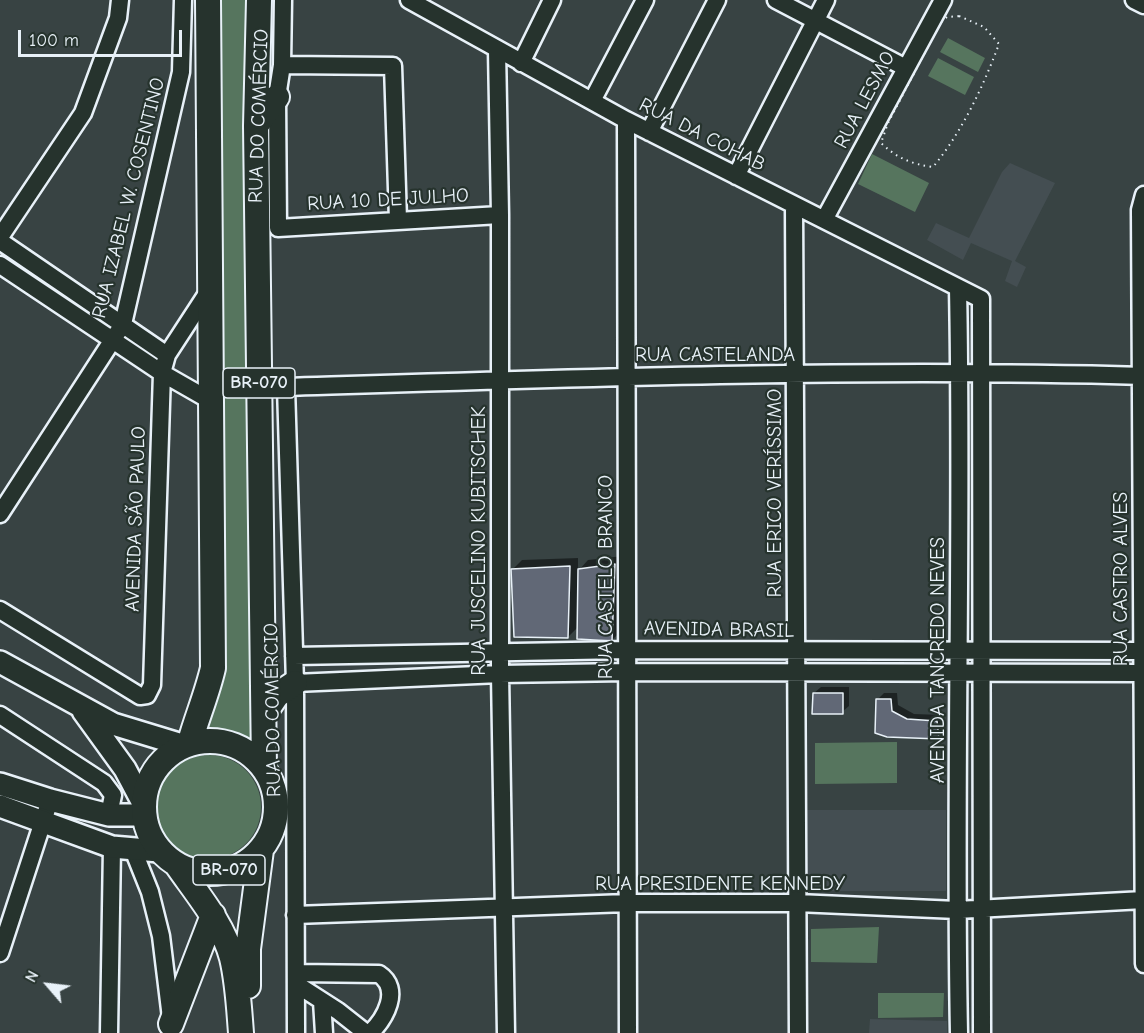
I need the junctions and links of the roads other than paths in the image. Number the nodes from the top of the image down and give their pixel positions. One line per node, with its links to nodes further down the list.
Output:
1 (120, 0): 32 (street)
2 (183, 0): 36 (street, RUA IZABEL W. COSENTINO)
3 (208, 0): 35 (highway, BR-070)
4 (259, 0): 23 (highway, BR-070)
5 (410, 0): 16 (street, RUA DA COHAB)
6 (552, 0): 17 (street)
7 (645, 0): 21 (street)
8 (717, 0): 24 (street)
9 (776, 0): 15 (street)
10 (826, 0): 15 (street)
11 (943, 0): 19 (street, RUA LESMO)
12 (1134, 0): 14 (street)
13 (285, 2): 18 (street, RUA DO COMÉRCIO)
14 (1144, 5)
15 (815, 20): 19 (street); 25 (street)
16 (497, 50): 17 (street, RUA DA COHAB); 28 (street, RUA JUSCELINO KUBITSCHEK)
17 (521, 63): 21 (street, RUA DA COHAB)
18 (282, 65): 20 (street, RUA DO COMÉRCIO); 29 (street)
19 (908, 74): 30 (street, RUA LESMO)
20 (277, 97): 23 (highway); 31 (street, RUA DO COMÉRCIO)
21 (592, 101): 22 (street, RUA DA COHAB)
22 (626, 120): 24 (street, RUA DA COHAB); 44 (street, RUA CASTELO BRANCO)
23 (256, 126): 39 (highway, BR-070)
24 (650, 132): 25 (street, RUA DA COHAB)
25 (736, 176): 27 (street, RUA DA COHAB)
26 (1144, 195): 43 (street, RUA CASTRO ALVES)
27 (794, 205): 30 (street, RUA DA COHAB); 45 (street, RUA ERICO VERÍSSIMO)
28 (500, 215): 29 (street, RUA 10 DE JULHO); 46 (street, RUA JUSCELINO KUBITSCHEK)
29 (398, 220): 31 (street, RUA 10 DE JULHO)
30 (824, 220): 34 (street, RUA DA COHAB)
31 (278, 228)
32 (0, 239): 36 (street)
33 (0, 265): 37 (street)
34 (958, 288): 40 (street, AVENIDA TANCREDO NEVES); 41 (street, RUA DA COHAB)
35 (210, 289): 38 (street, AVENIDA SÃO PAULO); 48 (highway, BR-070)
36 (123, 324): 37 (street, RUA IZABEL W. COSENTINO); 38 (street)
37 (113, 340): 42 (street); 49 (street, RUA IZABEL W. COSENTINO)
38 (167, 356): 42 (street, AVENIDA SÃO PAULO)
39 (258, 371): 47 (street); 67 (highway, BR-070)
40 (960, 372): 41 (street, RUA CASTELANDA); 45 (street, RUA CASTELANDA); 52 (street, AVENIDA TANCREDO NEVES)
41 (981, 372): 43 (street, RUA CASTELANDA); 53 (street)
42 (162, 374): 48 (street); 50 (street, AVENIDA SÃO PAULO)
43 (1143, 375): 54 (street, RUA CASTRO ALVES)
44 (627, 376): 45 (street, RUA CASTELANDA); 46 (street, RUA CASTELANDA); 51 (street, RUA CASTELO BRANCO)
45 (795, 376): 56 (street, RUA ERICO VERÍSSIMO)
46 (501, 380): 47 (street, RUA CASTELANDA); 55 (street, RUA JUSCELINO KUBITSCHEK)
47 (286, 387): 57 (street, RUA DO COMÉRCIO)
48 (211, 401): 69 (highway, BR-070)
49 (0, 514)
50 (0, 610)
51 (627, 650): 55 (street, AVENIDA BRASIL); 56 (street, AVENIDA BRASIL); 59 (street, RUA CASTELO BRANCO)
52 (960, 651): 53 (street, AVENIDA BRASIL); 56 (street, AVENIDA BRASIL); 63 (street, AVENIDA TANCREDO NEVES)
53 (981, 651): 54 (street, AVENIDA BRASIL); 64 (street)
54 (1143, 651): 60 (street, RUA CASTRO ALVES)
55 (500, 652): 57 (street, AVENIDA BRASIL); 61 (street, RUA JUSCELINO KUBITSCHEK)
56 (796, 652): 62 (street, RUA ERICO VERÍSSIMO)
57 (294, 656): 65 (street, RUA DO COMÉRCIO)
58 (1, 663): 66 (main road)
59 (627, 672): 61 (street); 62 (street); 81 (street, RUA CASTELO BRANCO)
60 (1143, 673): 64 (street); 80 (street, RUA CASTRO ALVES)
61 (500, 674): 65 (street); 83 (street, RUA JUSCELINO KUBITSCHEK)
62 (796, 674): 63 (street); 82 (street, RUA ERICO VERÍSSIMO)
63 (960, 674): 64 (street); 85 (street, AVENIDA TANCREDO NEVES)
64 (981, 674): 84 (street)
65 (296, 683): 67 (highway); 87 (street, RUA DO COMÉRCIO)
66 (81, 708): 69 (main road); 74 (main road)
67 (264, 714): 70 (highway, BR-070)
68 (0, 715): 75 (street)
69 (186, 743): 70 (highway, BR-070); 74 (highway)
70 (264, 767): 78 (highway, BR-070)
71 (0, 784): 72 (main road)
72 (50, 800): 75 (main road); 76 (street)
73 (0, 806): 76 (main road)
74 (143, 809): 75 (main road); 79 (highway, BR-070)
75 (109, 815)
76 (44, 821): 77 (main road); 88 (street)
77 (122, 847): 79 (main road); 92 (street); 94 (street)
78 (261, 850): 79 (highway, BR-070); 93 (highway, BR-070)
79 (168, 858): 86 (highway, BR-070)
80 (1144, 900): 84 (street, RUA PRESIDENTE KENNEDY); 89 (street, RUA CASTRO ALVES)
81 (627, 903): 82 (street, RUA PRESIDENTE KENNEDY); 83 (street, RUA PRESIDENTE KENNEDY); 99 (street, RUA CASTELO BRANCO)
82 (798, 903): 85 (street, RUA PRESIDENTE KENNEDY); 100 (street, RUA ERICO VERÍSSIMO)
83 (504, 907): 87 (street, RUA PRESIDENTE KENNEDY); 98 (street, RUA JUSCELINO KUBITSCHEK)
84 (981, 909): 85 (street, RUA PRESIDENTE KENNEDY); 102 (street)
85 (957, 910): 101 (street, AVENIDA TANCREDO NEVES)
86 (213, 915): 92 (highway); 93 (highway, BR-070)
87 (295, 915): 90 (street, RUA DO COMÉRCIO)
88 (0, 953)
89 (1144, 964)
90 (296, 979): 91 (street); 95 (street, RUA DO COMÉRCIO); 97 (street)
91 (322, 1001): 96 (street); 97 (street)
92 (172, 1028)
93 (246, 1032)
94 (109, 1033)
95 (296, 1033)
96 (324, 1033)
97 (368, 1033)
98 (506, 1033)
99 (627, 1033)
100 (798, 1033)
101 (959, 1033)
102 (982, 1033)

